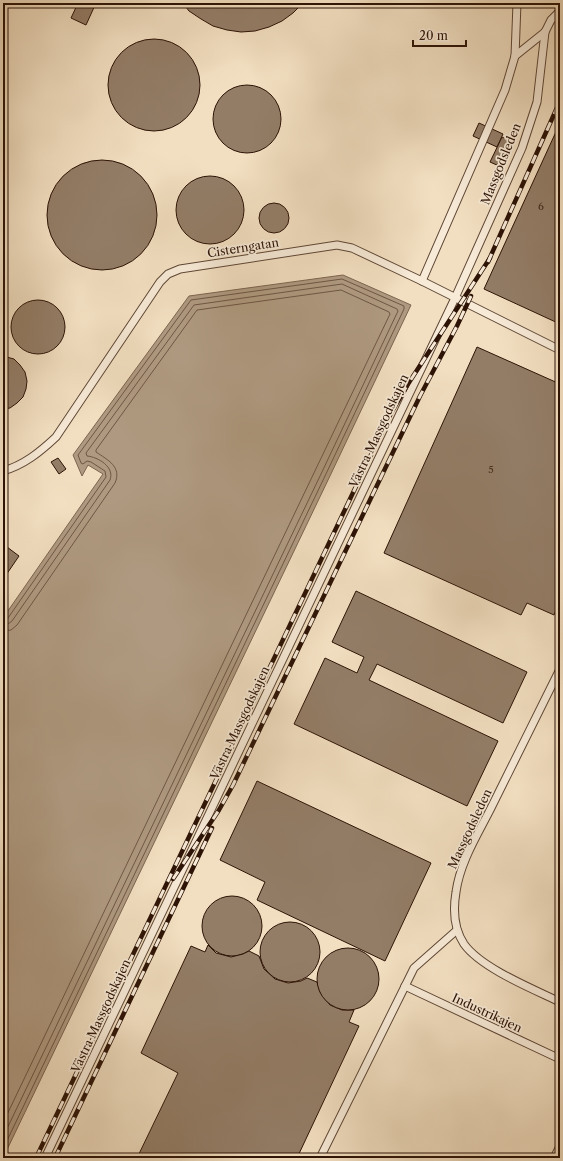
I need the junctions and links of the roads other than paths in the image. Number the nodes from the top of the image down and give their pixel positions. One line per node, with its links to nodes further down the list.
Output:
1 (517, 3): 4 (lane)
2 (560, 11): 3 (lane)
3 (545, 32): 4 (lane); 6 (lane, Massgodsleden)
4 (515, 56): 5 (lane)
5 (422, 281): 6 (lane, Cisterngatan); 8 (lane, Cisterngatan)
6 (455, 298): 7 (lane, Cisterngatan); 15 (lane, Västra Massgodskajen)
7 (560, 350)
8 (3, 471)
9 (560, 669): 10 (lane, Massgodsleden)
10 (457, 930): 11 (lane); 12 (lane, Massgodsleden)
11 (405, 986): 13 (lane, Industrikajen); 16 (lane)
12 (560, 1002)
13 (560, 1060)
14 (560, 1146): 17 (lane)
15 (45, 1158)
16 (320, 1158)
17 (554, 1158)

